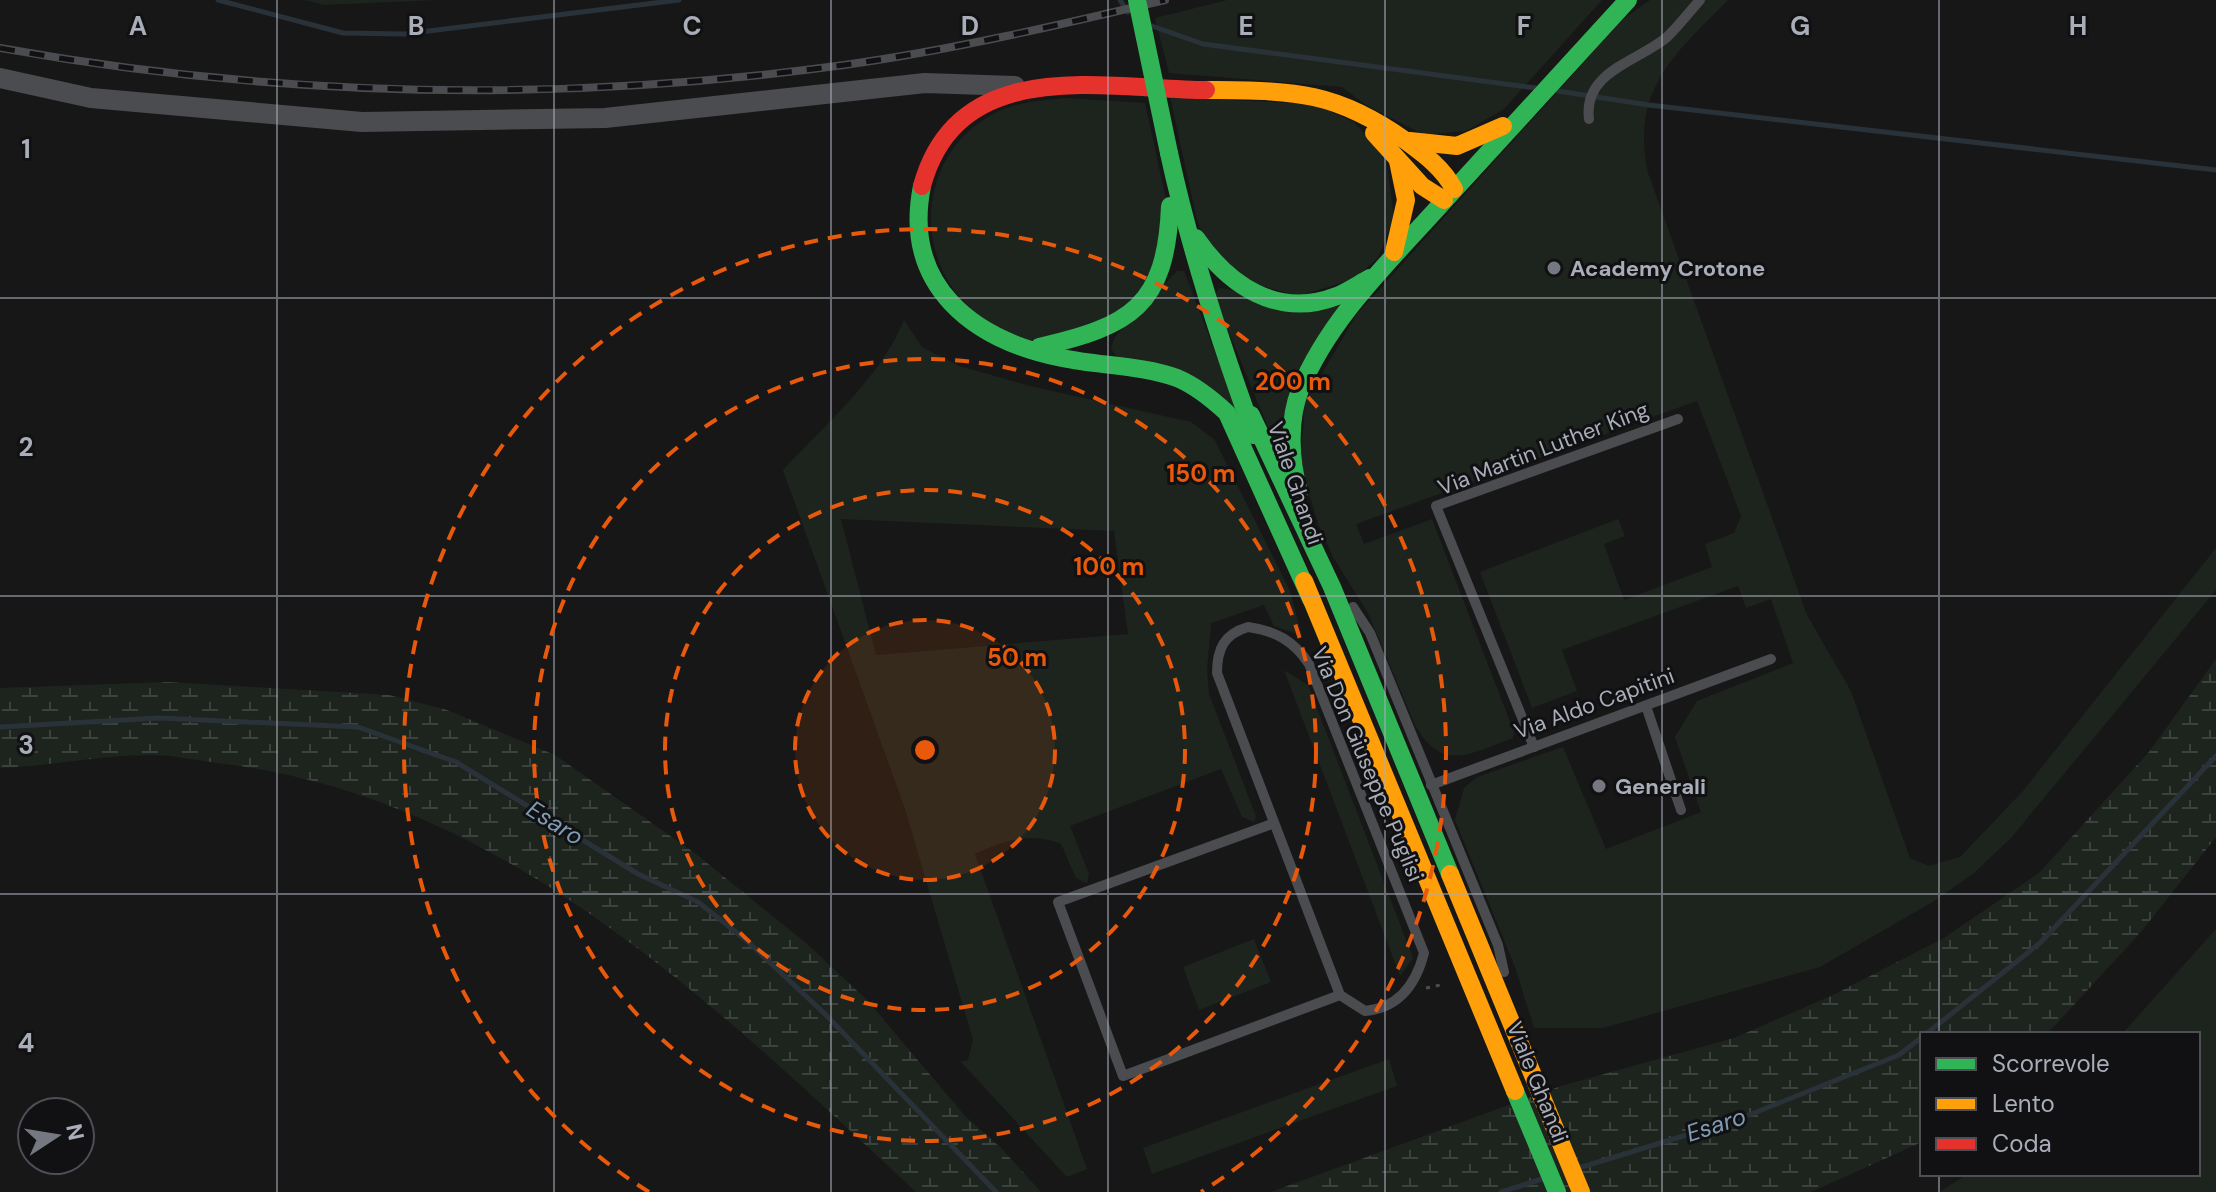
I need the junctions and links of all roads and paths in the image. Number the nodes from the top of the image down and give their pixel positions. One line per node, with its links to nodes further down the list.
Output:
1 (1137, 0): 10 (street, bridge)
2 (1628, 0): 7 (street)
3 (1700, 0): 8 (lane)
4 (0, 78): 5 (street)
5 (1037, 87): 6 (street); 15 (street)
6 (1352, 109): 9 (street); 11 (street)
7 (1522, 116): 9 (street); 12 (street)
8 (1589, 119)
9 (1398, 137): 12 (street)
10 (1169, 153): 14 (street); 15 (street); 16 (street)
11 (1396, 156): 12 (street); 13 (street)
12 (1449, 195): 13 (street)
13 (1391, 259): 14 (street)
14 (1378, 274): 18 (street)
15 (1031, 349): 19 (street)
16 (1236, 381): 18 (street, Viale Ghandi); 19 (street, Viale Ghandi)
17 (1678, 419): 23 (lane, Via Martin Luther King)
18 (1332, 587): 24 (lane); 32 (street, Viale Ghandi)
19 (1311, 599): 21 (lane); 31 (street, Viale Ghandi)
20 (1771, 659): 22 (lane, Via Aldo Capitini)
21 (1335, 688)
22 (1646, 706): 23 (lane, Via Aldo Capitini); 26 (lane)
23 (1534, 747): 24 (lane, Via Aldo Capitini)
24 (1431, 785): 32 (lane)
25 (1382, 804): 28 (lane)
26 (1681, 810)
27 (1272, 824): 28 (lane, Via Don Giuseppe Puglisi); 30 (lane, Via Don Giuseppe Puglisi); 30 (lane)
28 (1375, 824): 30 (lane, Via Don Giuseppe Puglisi)
29 (1452, 976): 31 (lane)
30 (1340, 995)
31 (1493, 1035): 33 (street, Viale Ghandi)
32 (1522, 1044): 34 (street, Viale Ghandi)
33 (1557, 1192)
34 (1581, 1192)

